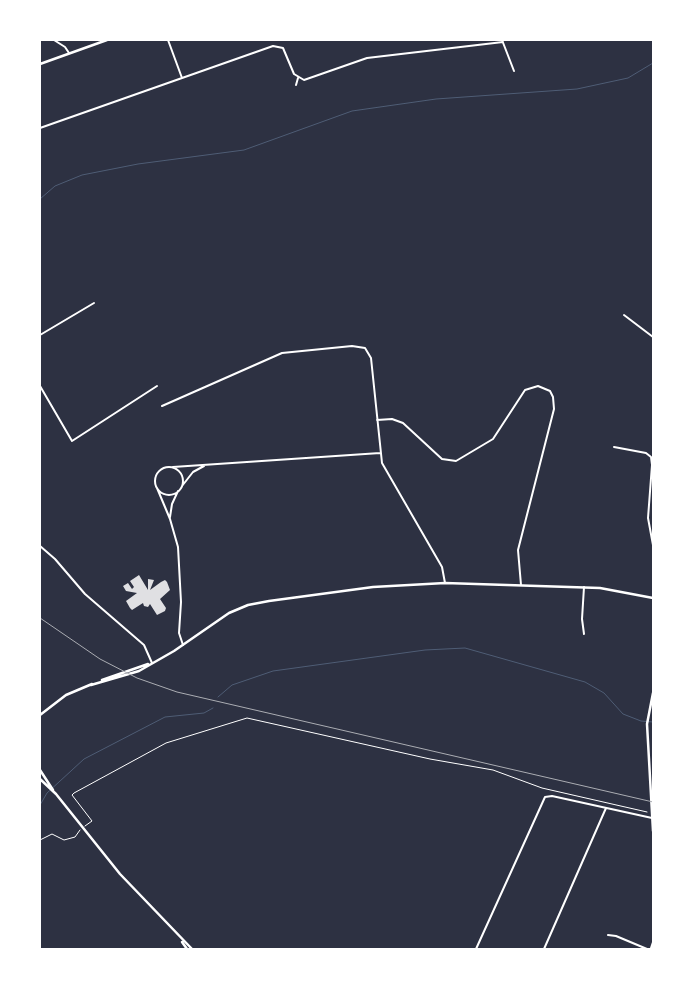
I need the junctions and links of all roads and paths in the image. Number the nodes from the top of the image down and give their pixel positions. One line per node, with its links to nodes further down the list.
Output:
1 (54, 40): 5 (street)
2 (107, 40): 5 (main road)
3 (168, 40): 8 (street)
4 (502, 41): 7 (street); 9 (street)
5 (69, 53): 6 (main road)
6 (40, 64)
7 (514, 72)
8 (182, 78): 9 (street); 11 (street)
9 (298, 78): 10 (street)
10 (296, 85)
11 (40, 128)
12 (94, 303): 14 (street)
13 (624, 315): 15 (street)
14 (40, 335)
15 (653, 337)
16 (40, 386): 17 (street)
17 (158, 386)
18 (162, 406): 19 (street)
19 (378, 420): 21 (street); 31 (street)
20 (614, 447): 28 (street)
21 (380, 453): 22 (street); 30 (street)
22 (209, 464): 23 (street); 24 (street)
23 (173, 467): 24 (street); 25 (street)
24 (182, 486): 26 (street)
25 (156, 488): 26 (street); 27 (street)
26 (179, 490): 27 (street)
27 (170, 520): 35 (street)
28 (653, 545)
29 (40, 546): 36 (street)
30 (445, 583): 31 (main road); 35 (main road)
31 (521, 585): 32 (main road)
32 (584, 587): 33 (main road); 34 (street)
33 (653, 598)
34 (584, 634)
35 (183, 645): 36 (main road)
36 (152, 662): 38 (main road)
37 (653, 693): 44 (main road)
38 (40, 715)
39 (40, 770): 41 (main road)
40 (40, 778): 41 (main road)
41 (50, 786): 50 (main road)
42 (606, 808): 44 (street); 54 (street); 55 (street)
43 (646, 812): 45 (path)
44 (652, 818): 46 (main road)
45 (89, 823)
46 (653, 829)
47 (77, 832): 48 (path)
48 (40, 840)
49 (608, 935): 56 (street)
50 (178, 937): 52 (main road); 53 (main road)
51 (653, 943): 57 (main road)
52 (187, 949)
53 (192, 949)
54 (476, 949)
55 (544, 949)
56 (646, 949)
57 (651, 949)

